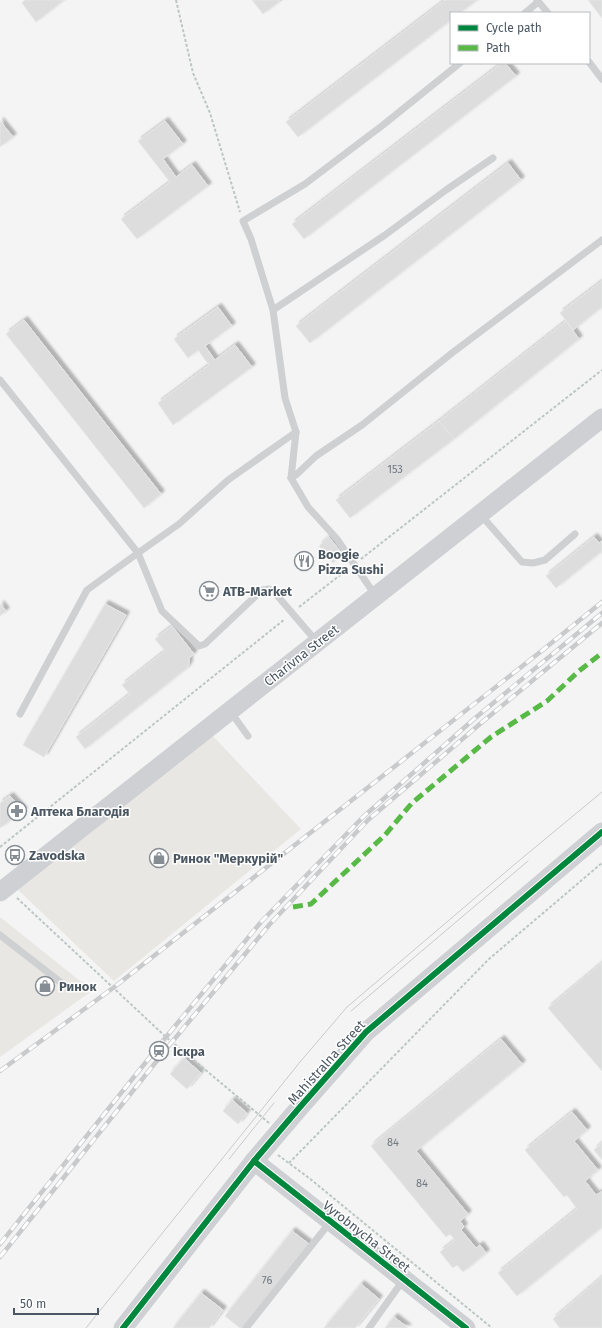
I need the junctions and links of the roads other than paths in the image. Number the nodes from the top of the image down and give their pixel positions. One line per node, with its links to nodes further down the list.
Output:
1 (538, 1): 2 (lane); 3 (lane)
2 (526, 12)
3 (547, 12)
4 (590, 63): 6 (lane)
5 (459, 64): 9 (lane)
6 (602, 79)
7 (493, 158): 9 (lane)
8 (602, 240): 13 (lane)
9 (273, 310): 12 (lane)
10 (0, 380): 16 (lane)
11 (602, 418): 14 (street, Charivna Street)
12 (296, 432): 13 (lane); 16 (lane)
13 (291, 478): 17 (lane)
14 (480, 514): 15 (lane); 17 (street, Charivna Street)
15 (576, 534)
16 (138, 554): 18 (lane); 20 (lane)
17 (375, 596): 18 (street, Charivna Street)
18 (318, 642): 19 (street, Charivna Street)
19 (230, 711): 21 (lane); 23 (street, Charivna Street)
20 (20, 714)
21 (248, 736)
22 (602, 832): 26 (street, Mahistralna Street)
23 (3, 890)
24 (0, 935): 25 (lane)
25 (68, 988)
26 (254, 1161): 27 (street, Vyrobnycha Street); 29 (street, Mahistralna Street)
27 (331, 1221): 28 (street, Vyrobnycha Street); 30 (lane)
28 (404, 1279): 31 (lane); 32 (street, Vyrobnycha Street)
29 (123, 1328)
30 (246, 1328)
31 (370, 1328)
32 (466, 1328)

